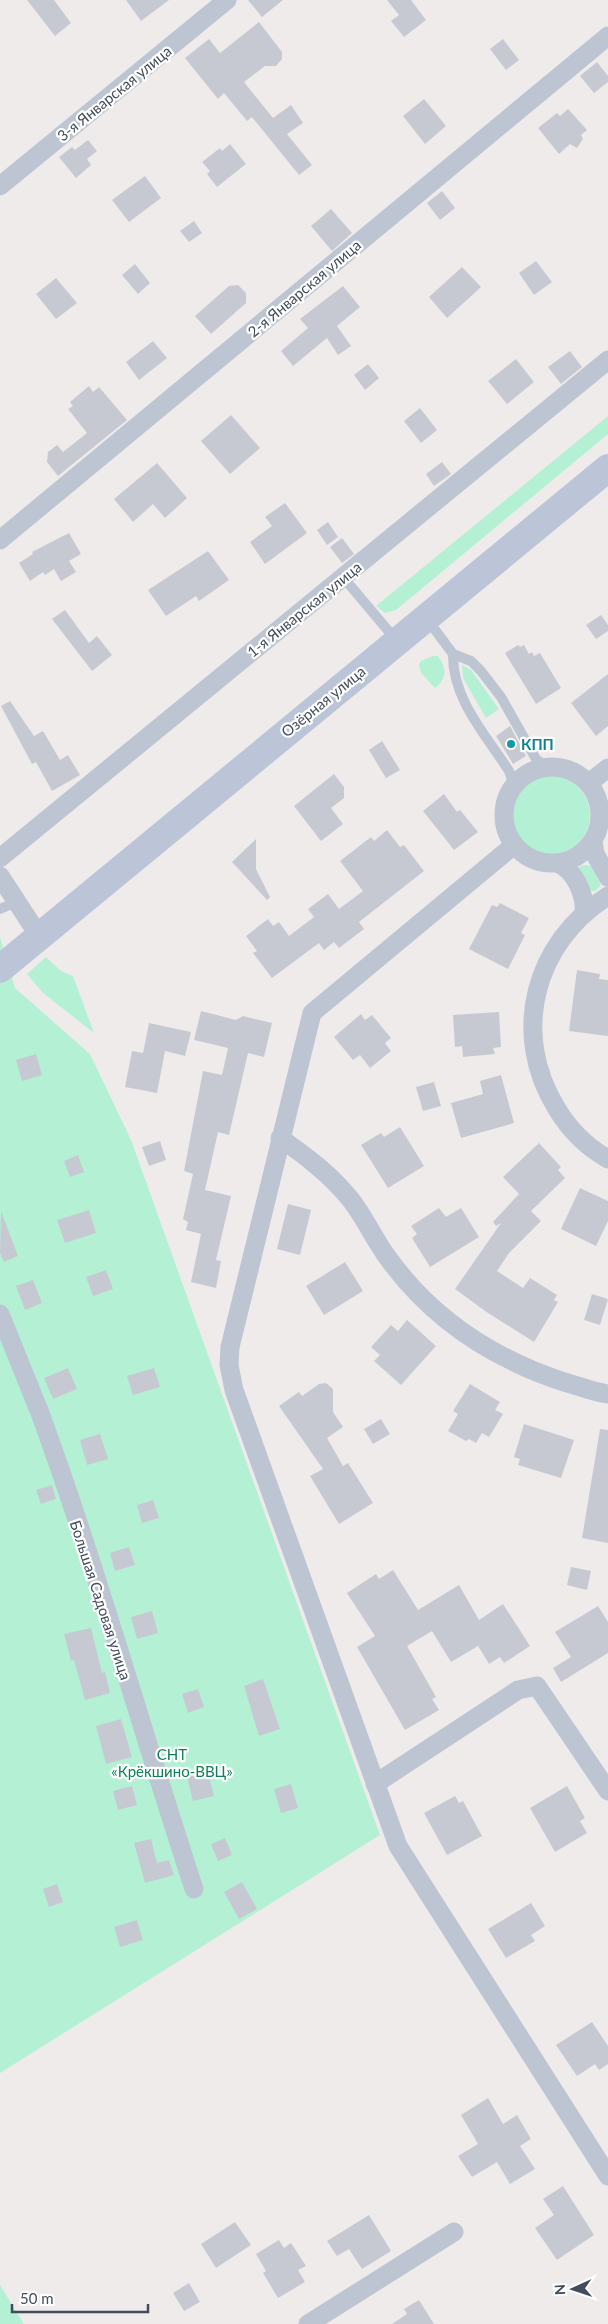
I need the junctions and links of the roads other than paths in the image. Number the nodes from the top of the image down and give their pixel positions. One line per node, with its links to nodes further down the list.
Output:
1 (227, 0): 3 (street, 3-я Январская улица)
2 (608, 36): 6 (street, 2-я Январская улица)
3 (0, 186)
4 (608, 360): 7 (street, 1-я Январская улица)
5 (608, 468): 8 (main road, Озёрная улица)
6 (0, 540)
7 (343, 577): 9 (lane); 17 (street, 1-я Январская улица)
8 (425, 617): 9 (main road, Озёрная улица); 10 (lane)
9 (397, 641): 24 (main road, Озёрная улица)
10 (453, 654): 11 (lane); 14 (lane)
11 (545, 766): 13 (street); 14 (street)
12 (608, 768): 13 (street)
13 (589, 783): 15 (street)
14 (514, 785): 16 (street)
15 (593, 841): 18 (street); 20 (street)
16 (514, 845): 18 (street); 26 (street)
17 (0, 858)
18 (557, 863): 23 (street)
19 (0, 876): 22 (street)
20 (608, 878)
21 (608, 896): 23 (street)
22 (8, 905): 24 (street)
23 (584, 914): 27 (street)
24 (39, 936): 25 (main road, Озёрная улица)
25 (0, 968)
26 (280, 1138): 29 (street); 30 (street)
27 (608, 1158)
28 (0, 1314): 32 (street, Большая Садовая улица)
29 (608, 1394)
30 (375, 1784): 31 (street); 33 (street)
31 (608, 1791)
32 (194, 1889)
33 (608, 2176)
34 (454, 2232): 35 (street)
35 (308, 2324)

